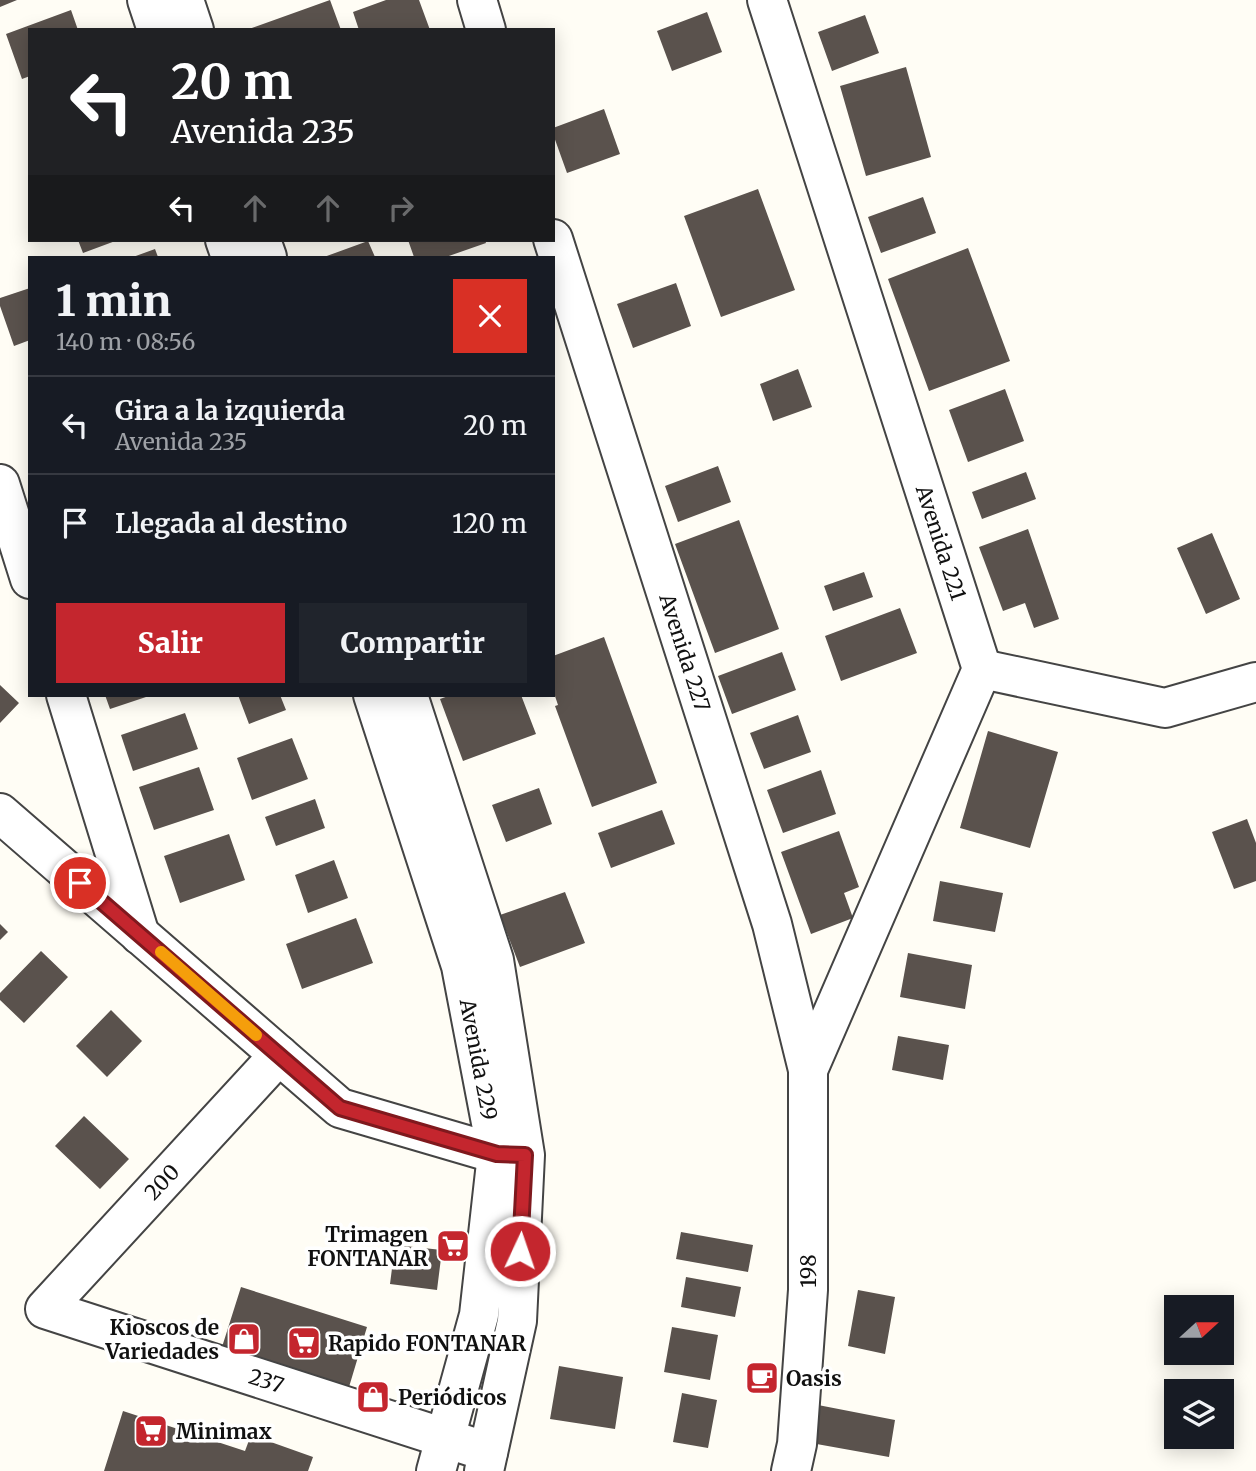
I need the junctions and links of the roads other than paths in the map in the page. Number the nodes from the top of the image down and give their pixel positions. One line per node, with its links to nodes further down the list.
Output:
1 (147, 0): 5 (street)
2 (184, 0): 6 (street)
3 (477, 0): 7 (street)
4 (767, 0): 11 (street, Avenida 221)
5 (156, 28)
6 (193, 28)
7 (485, 28)
8 (554, 242): 19 (street, Avenida 227)
9 (0, 484): 10 (street)
10 (28, 573)
11 (982, 669): 12 (street); 19 (street)
12 (1256, 682)
13 (67, 697): 17 (street)
14 (374, 697): 20 (street, Avenida 229)
15 (409, 697): 20 (street, Avenida 229)
16 (0, 813): 17 (street)
17 (140, 935): 18 (street)
18 (279, 1055): 20 (street); 21 (street, 200)
19 (808, 1070): 24 (street, 198)
20 (511, 1155): 22 (street, Avenida 229); 23 (street, Avenida 229)
21 (45, 1309): 22 (street, 237)
22 (440, 1455): 23 (street, 237)
23 (486, 1461)
24 (791, 1471)

